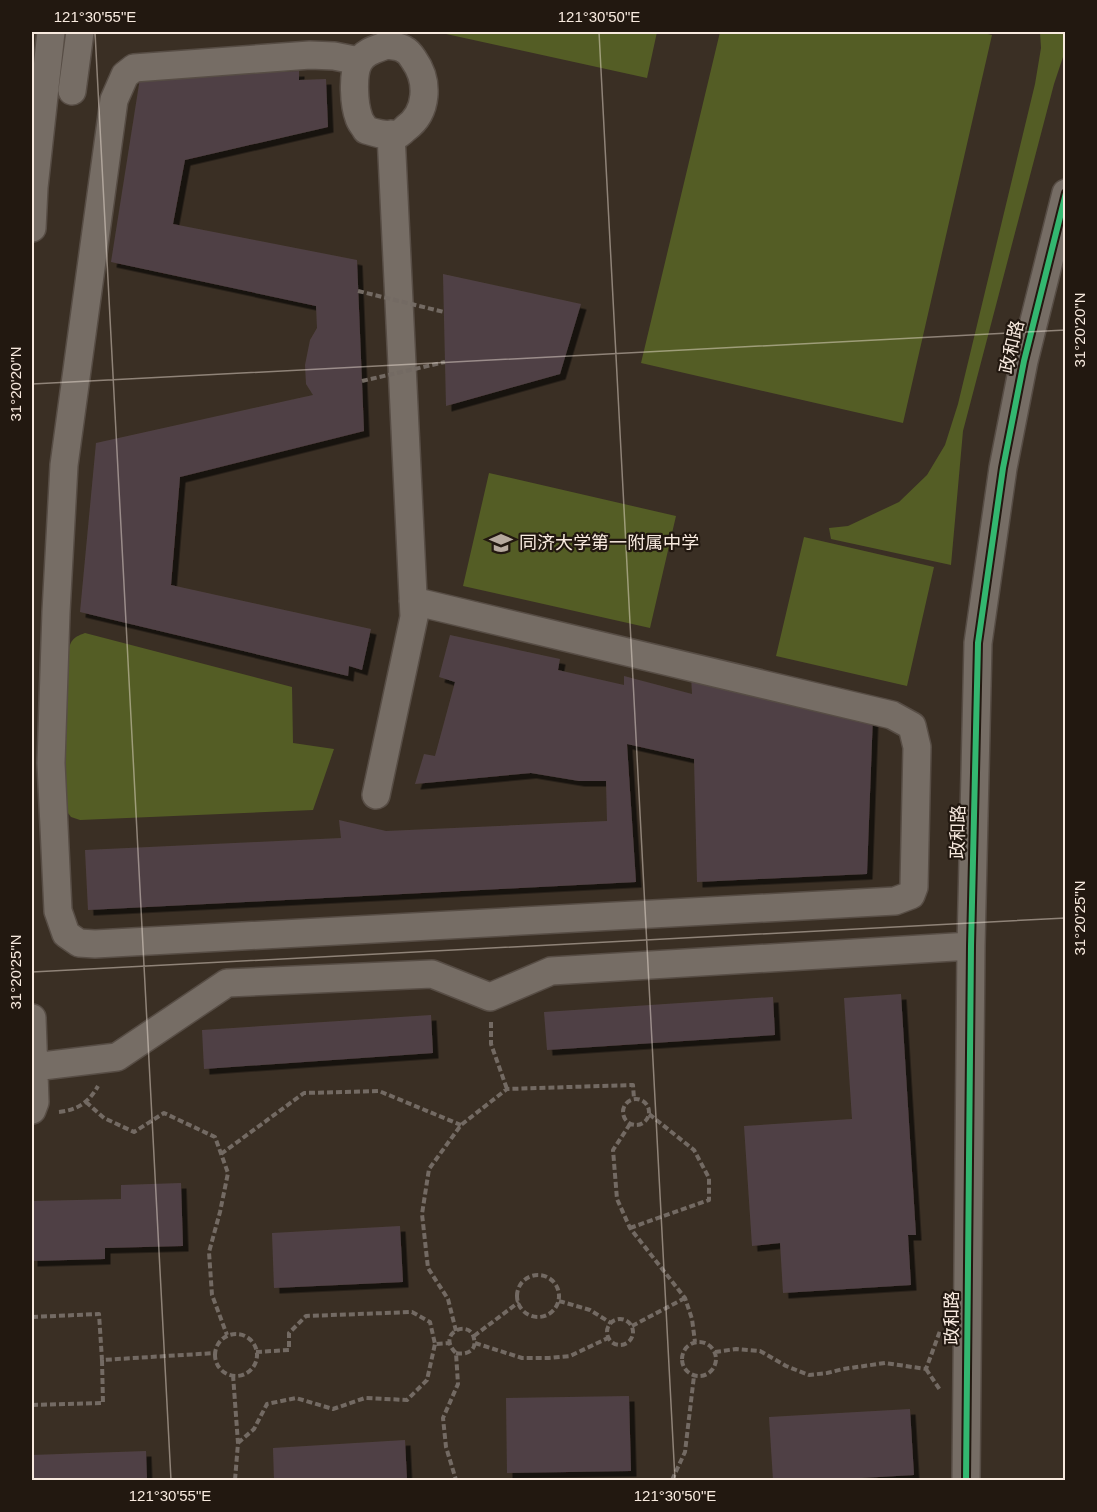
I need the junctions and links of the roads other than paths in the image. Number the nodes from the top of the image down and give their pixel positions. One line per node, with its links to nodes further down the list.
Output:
1 (51, 32): 8 (street)
2 (80, 32): 5 (street)
3 (387, 38): 4 (street); 6 (street)
4 (359, 61): 6 (street); 9 (street)
5 (72, 91)
6 (391, 134): 9 (street)
7 (1065, 193): 11 (street, 政和路)
8 (32, 228)
9 (413, 600): 10 (street)
10 (376, 795)
11 (971, 946): 13 (street); 15 (street, 政和路)
12 (32, 1018): 13 (street)
13 (34, 1067): 14 (street)
14 (41, 1111)
15 (966, 1480)

